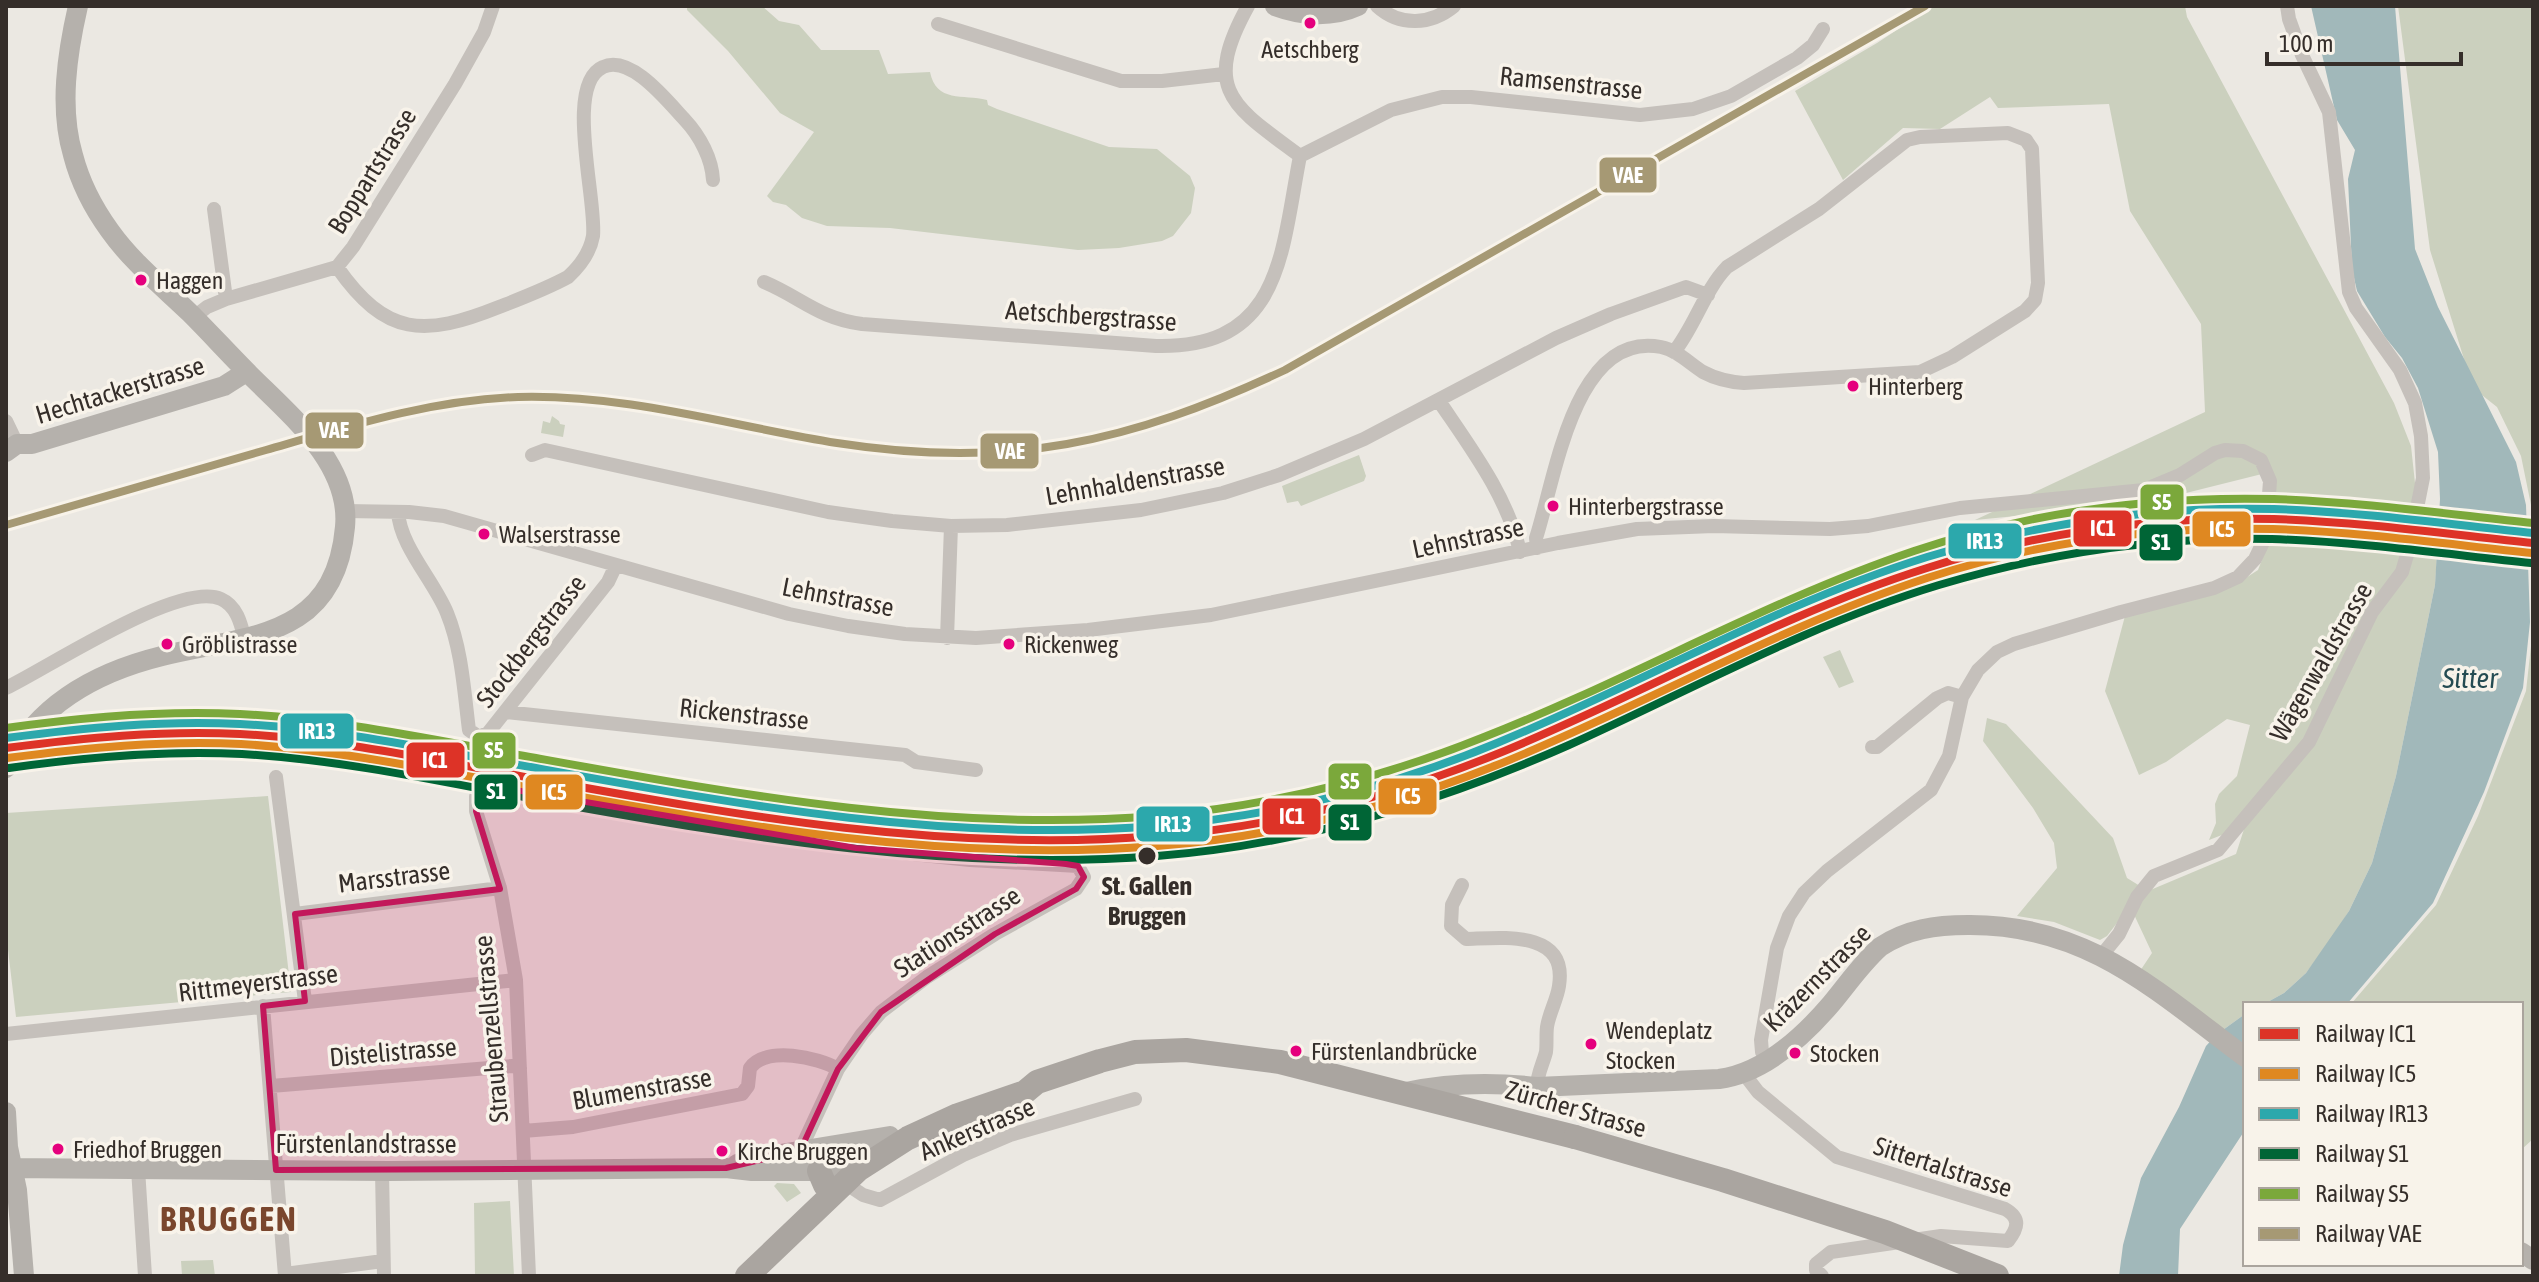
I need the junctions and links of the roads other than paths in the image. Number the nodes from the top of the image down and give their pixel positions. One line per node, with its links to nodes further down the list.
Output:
1 (78, 6): 19 (street)
2 (493, 6): 15 (street, Boppartstrasse)
3 (1248, 6): 11 (street)
4 (1275, 6): 5 (street)
5 (1358, 6)
6 (1377, 6): 7 (street)
7 (1454, 6)
8 (2287, 6): 45 (street, Wägenwaldstrasse)
9 (938, 24): 11 (street)
10 (1823, 29): 12 (street, Ramsenstrasse)
11 (1224, 74): 12 (street)
12 (1300, 156): 16 (street, Aetschbergstrasse)
13 (713, 180): 15 (street)
14 (214, 209): 18 (street)
15 (337, 267): 18 (street, Boppartstrasse)
16 (764, 282)
17 (1708, 295): 20 (street); 20 (street); 22 (street, Lehnhaldenstrasse)
18 (226, 299): 19 (street, Boppartstrasse)
19 (194, 317): 21 (street)
20 (1674, 352): 29 (street)
21 (246, 372): 24 (street, Hechtackerstrasse); 26 (street)
22 (1439, 401): 28 (street, Lehnhaldenstrasse); 30 (street)
23 (6, 421): 24 (street)
24 (11, 448)
25 (532, 455): 28 (street, Lehnhaldenstrasse)
26 (345, 511): 27 (street, Lehnstrasse); 33 (street)
27 (398, 512): 31 (street, Lehnstrasse); 36 (street, Stockbergstrasse)
28 (951, 526): 32 (street)
29 (1537, 548): 30 (street, Lehnstrasse); 35 (street, Lehnstrasse)
30 (1520, 552): 32 (street, Lehnstrasse)
31 (616, 565): 32 (street, Lehnstrasse); 36 (street, Stockbergstrasse)
32 (947, 638)
33 (245, 640): 34 (street); 38 (street)
34 (6, 688)
35 (1962, 697): 37 (street); 51 (street, Lehnstrasse)
36 (505, 712): 39 (street, Rickenstrasse)
37 (1872, 747)
38 (6, 768)
39 (976, 770)
40 (276, 777): 44 (street)
41 (486, 785): 43 (street, Straubenzellstrasse); 53 (street, Stationsstrasse)
42 (1462, 885): 57 (street)
43 (500, 888): 44 (street, Marsstrasse); 46 (street, Straubenzellstrasse)
44 (295, 914): 47 (street)
45 (2102, 955): 50 (street, Kräzernstrasse); 51 (street, Kräzernstrasse)
46 (516, 980): 47 (street, Rittmeyerstrasse); 52 (street, Straubenzellstrasse)
47 (305, 1001): 48 (street, Rittmeyerstrasse)
48 (263, 1006): 49 (street, Rittmeyerstrasse); 56 (street)
49 (6, 1034)
50 (2243, 1056)
51 (1768, 1060): 54 (street, Kräzernstrasse)
52 (520, 1068): 56 (street, Distelistrasse); 62 (street, Straubenzellstrasse)
53 (838, 1069): 62 (street, Blumenstrasse); 64 (street, Stationsstrasse)
54 (1745, 1075): 57 (street, Kräzernstrasse); 79 (street, Sittertalstrasse)
55 (1037, 1082): 58 (main road, Zürcher Strasse); 63 (main road, Zürcher Strasse); 72 (main road, Zürcher Strasse)
56 (271, 1086): 68 (street)
57 (1537, 1087): 58 (street, Kräzernstrasse); 61 (street, Kräzernstrasse)
58 (1406, 1092): 61 (main road, Zürcher Strasse)
59 (1135, 1099): 72 (street, Ankerstrasse)
60 (6, 1112): 65 (street)
61 (1506, 1112): 80 (main road, Zürcher Strasse, bridge)
62 (523, 1131): 70 (street, Straubenzellstrasse)
63 (890, 1136): 64 (street, Fürstenlandstrasse); 72 (main road, Zürcher Strasse)
64 (800, 1151): 66 (street, Fürstenlandstrasse); 71 (street, Fürstenlandstrasse)
65 (9, 1168): 67 (street, Fürstenlandstrasse); 75 (street)
66 (726, 1168): 70 (street, Fürstenlandstrasse); 71 (street, Fürstenlandstrasse)
67 (138, 1169): 68 (street, Fürstenlandstrasse); 76 (street)
68 (276, 1170): 69 (street, Fürstenlandstrasse); 74 (street)
69 (382, 1171): 70 (street, Fürstenlandstrasse); 73 (street)
70 (525, 1171): 77 (street, Straubenzellstrasse)
71 (752, 1171): 72 (street, Fürstenlandstrasse)
72 (837, 1176): 78 (main road, Zürcher Strasse)
73 (384, 1269): 74 (street)
74 (285, 1275)
75 (24, 1276)
76 (145, 1276)
77 (529, 1276)
78 (747, 1276)
79 (1822, 1276)
80 (1997, 1276)

